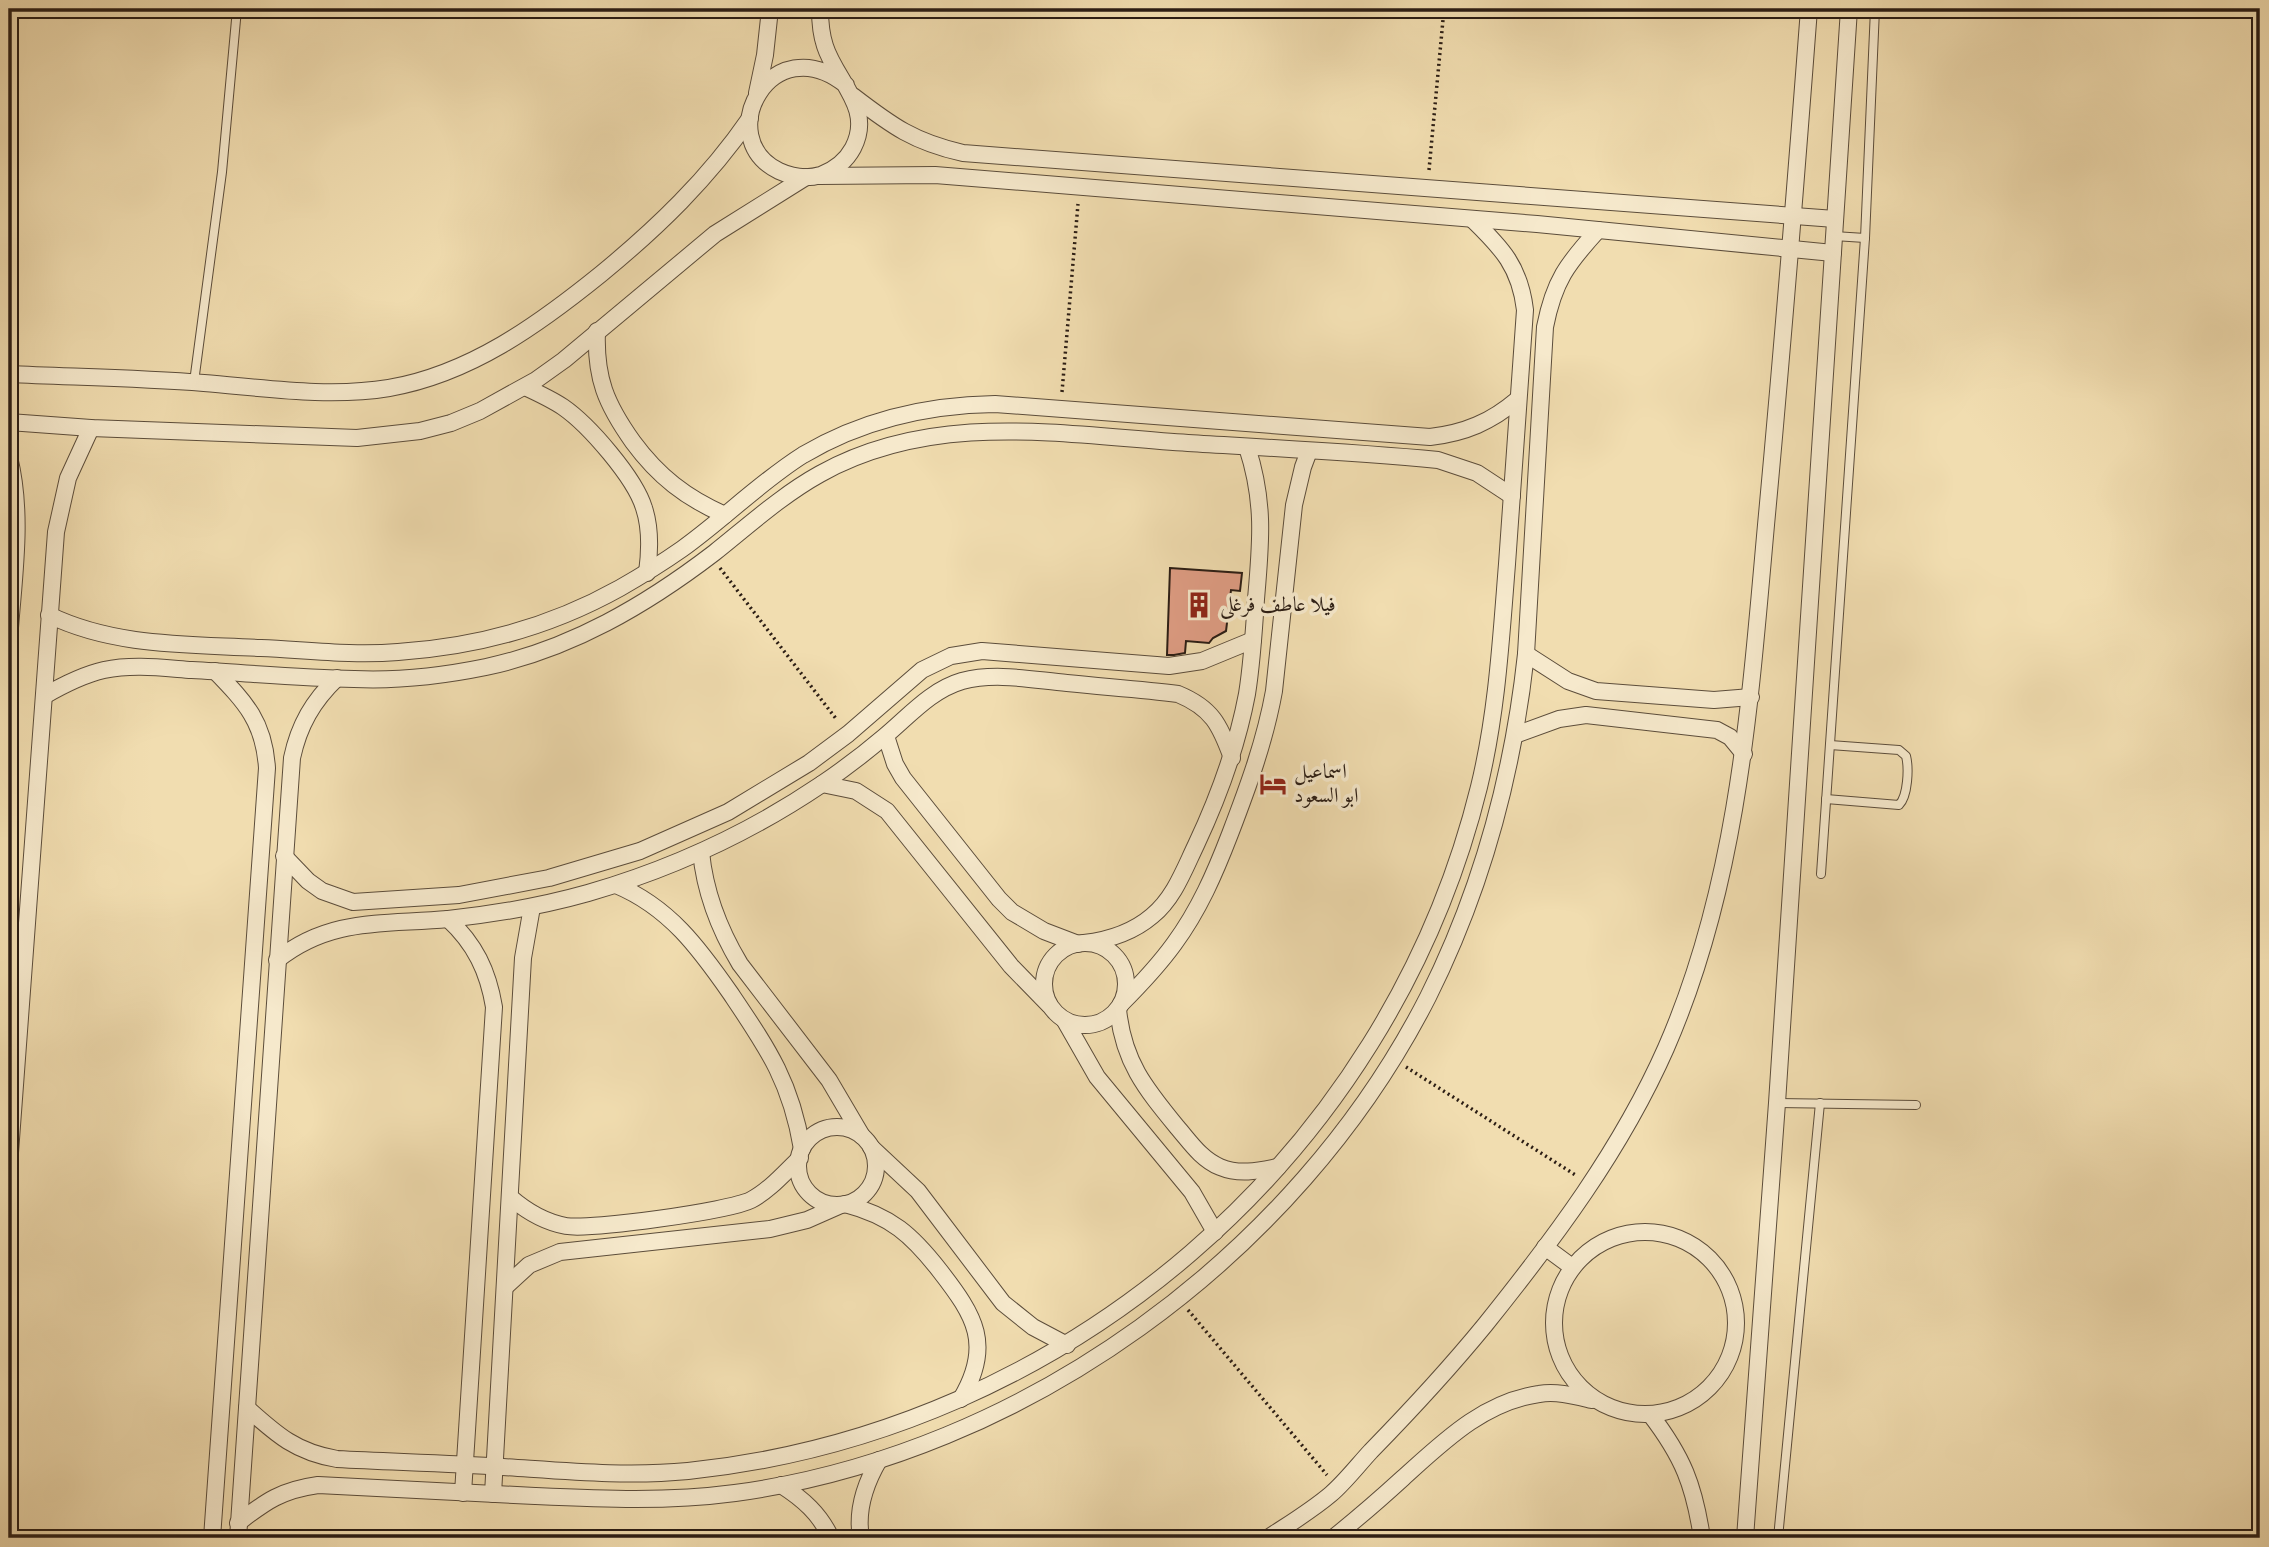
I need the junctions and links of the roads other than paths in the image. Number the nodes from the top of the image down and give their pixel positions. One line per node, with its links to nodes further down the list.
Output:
1 (237, 9): 20 (lane)
2 (769, 9): 8 (street)
3 (820, 9): 7 (street)
4 (1809, 9): 11 (street)
5 (1849, 9): 13 (street)
6 (1875, 9): 15 (lane)
7 (849, 91): 8 (street); 10 (street); 11 (street)
8 (756, 97): 9 (street)
9 (750, 118): 10 (street); 20 (street)
10 (813, 177): 12 (street); 18 (street)
11 (1794, 216): 13 (street); 16 (street)
12 (1472, 219): 14 (street); 22 (street)
13 (1835, 228): 15 (lane); 17 (street)
14 (1598, 230): 16 (street); 34 (street)
15 (1865, 238): 41 (lane)
16 (1791, 250): 17 (street); 38 (street)
17 (1833, 253): 57 (street)
18 (597, 331): 21 (street); 29 (street)
19 (9, 374): 20 (street)
20 (194, 382)
21 (525, 387): 24 (street); 30 (street)
22 (1518, 399): 28 (street); 29 (street)
23 (9, 422): 24 (street)
24 (91, 428): 31 (street)
25 (1247, 447): 26 (street); 32 (street); 36 (street)
26 (1310, 452): 28 (street); 55 (street)
27 (9, 457): 33 (street)
28 (1512, 496): 63 (street)
29 (725, 515): 30 (street)
30 (647, 573): 31 (street)
31 (49, 615): 37 (street)
32 (1253, 640): 43 (street); 47 (street)
33 (9, 641)
34 (1526, 654): 38 (street); 39 (street)
35 (215, 671): 36 (street); 37 (street); 84 (street)
36 (337, 678): 47 (street)
37 (44, 696): 62 (street)
38 (1751, 697): 42 (street)
39 (1515, 735): 42 (street); 77 (street)
40 (886, 736): 43 (street); 44 (street); 52 (street)
41 (1830, 745): 45 (lane); 45 (lane)
42 (1744, 754): 67 (street)
43 (1231, 758): 52 (street)
44 (822, 784): 46 (street); 54 (street)
45 (1826, 799): 48 (lane)
46 (701, 852): 49 (street); 60 (street)
47 (284, 856): 53 (street)
48 (1821, 874)
49 (616, 885): 50 (street); 61 (street)
50 (532, 907): 51 (street); 64 (street)
51 (449, 919): 53 (street); 78 (street)
52 (1081, 943): 54 (street); 55 (street)
53 (277, 960): 75 (street)
54 (1049, 1006): 56 (street)
55 (1120, 1007): 56 (street); 63 (street)
56 (1065, 1021): 66 (street)
57 (1777, 1103): 58 (lane); 70 (street)
58 (1820, 1103): 59 (lane); 91 (lane)
59 (1916, 1105)
60 (867, 1141): 61 (street); 65 (street); 72 (street)
61 (801, 1154): 64 (street); 65 (street)
62 (9, 1166)
63 (1278, 1167): 66 (street)
64 (510, 1197): 69 (street)
65 (843, 1204): 69 (street); 73 (street)
66 (1215, 1232): 72 (street)
67 (1545, 1247): 68 (street); 87 (street)
68 (1572, 1267): 71 (street); 74 (street)
69 (505, 1287): 79 (street)
70 (1761, 1332): 71 (street); 90 (street)
71 (1736, 1334): 76 (street)
72 (1067, 1345): 73 (street)
73 (961, 1399): 79 (street)
74 (1597, 1401): 76 (street); 88 (street)
75 (247, 1408): 78 (street); 83 (street)
76 (1650, 1415): 89 (street)
77 (879, 1460): 80 (street); 86 (street)
78 (465, 1465): 79 (street); 81 (street)
79 (494, 1466): 82 (street)
80 (780, 1485): 82 (street); 85 (street)
81 (463, 1493): 82 (street); 83 (street)
82 (493, 1494)
83 (238, 1531)
84 (212, 1538)
85 (831, 1538)
86 (862, 1538)
87 (1268, 1538)
88 (1333, 1538)
89 (1702, 1538)
90 (1745, 1538)
91 (1777, 1538)

